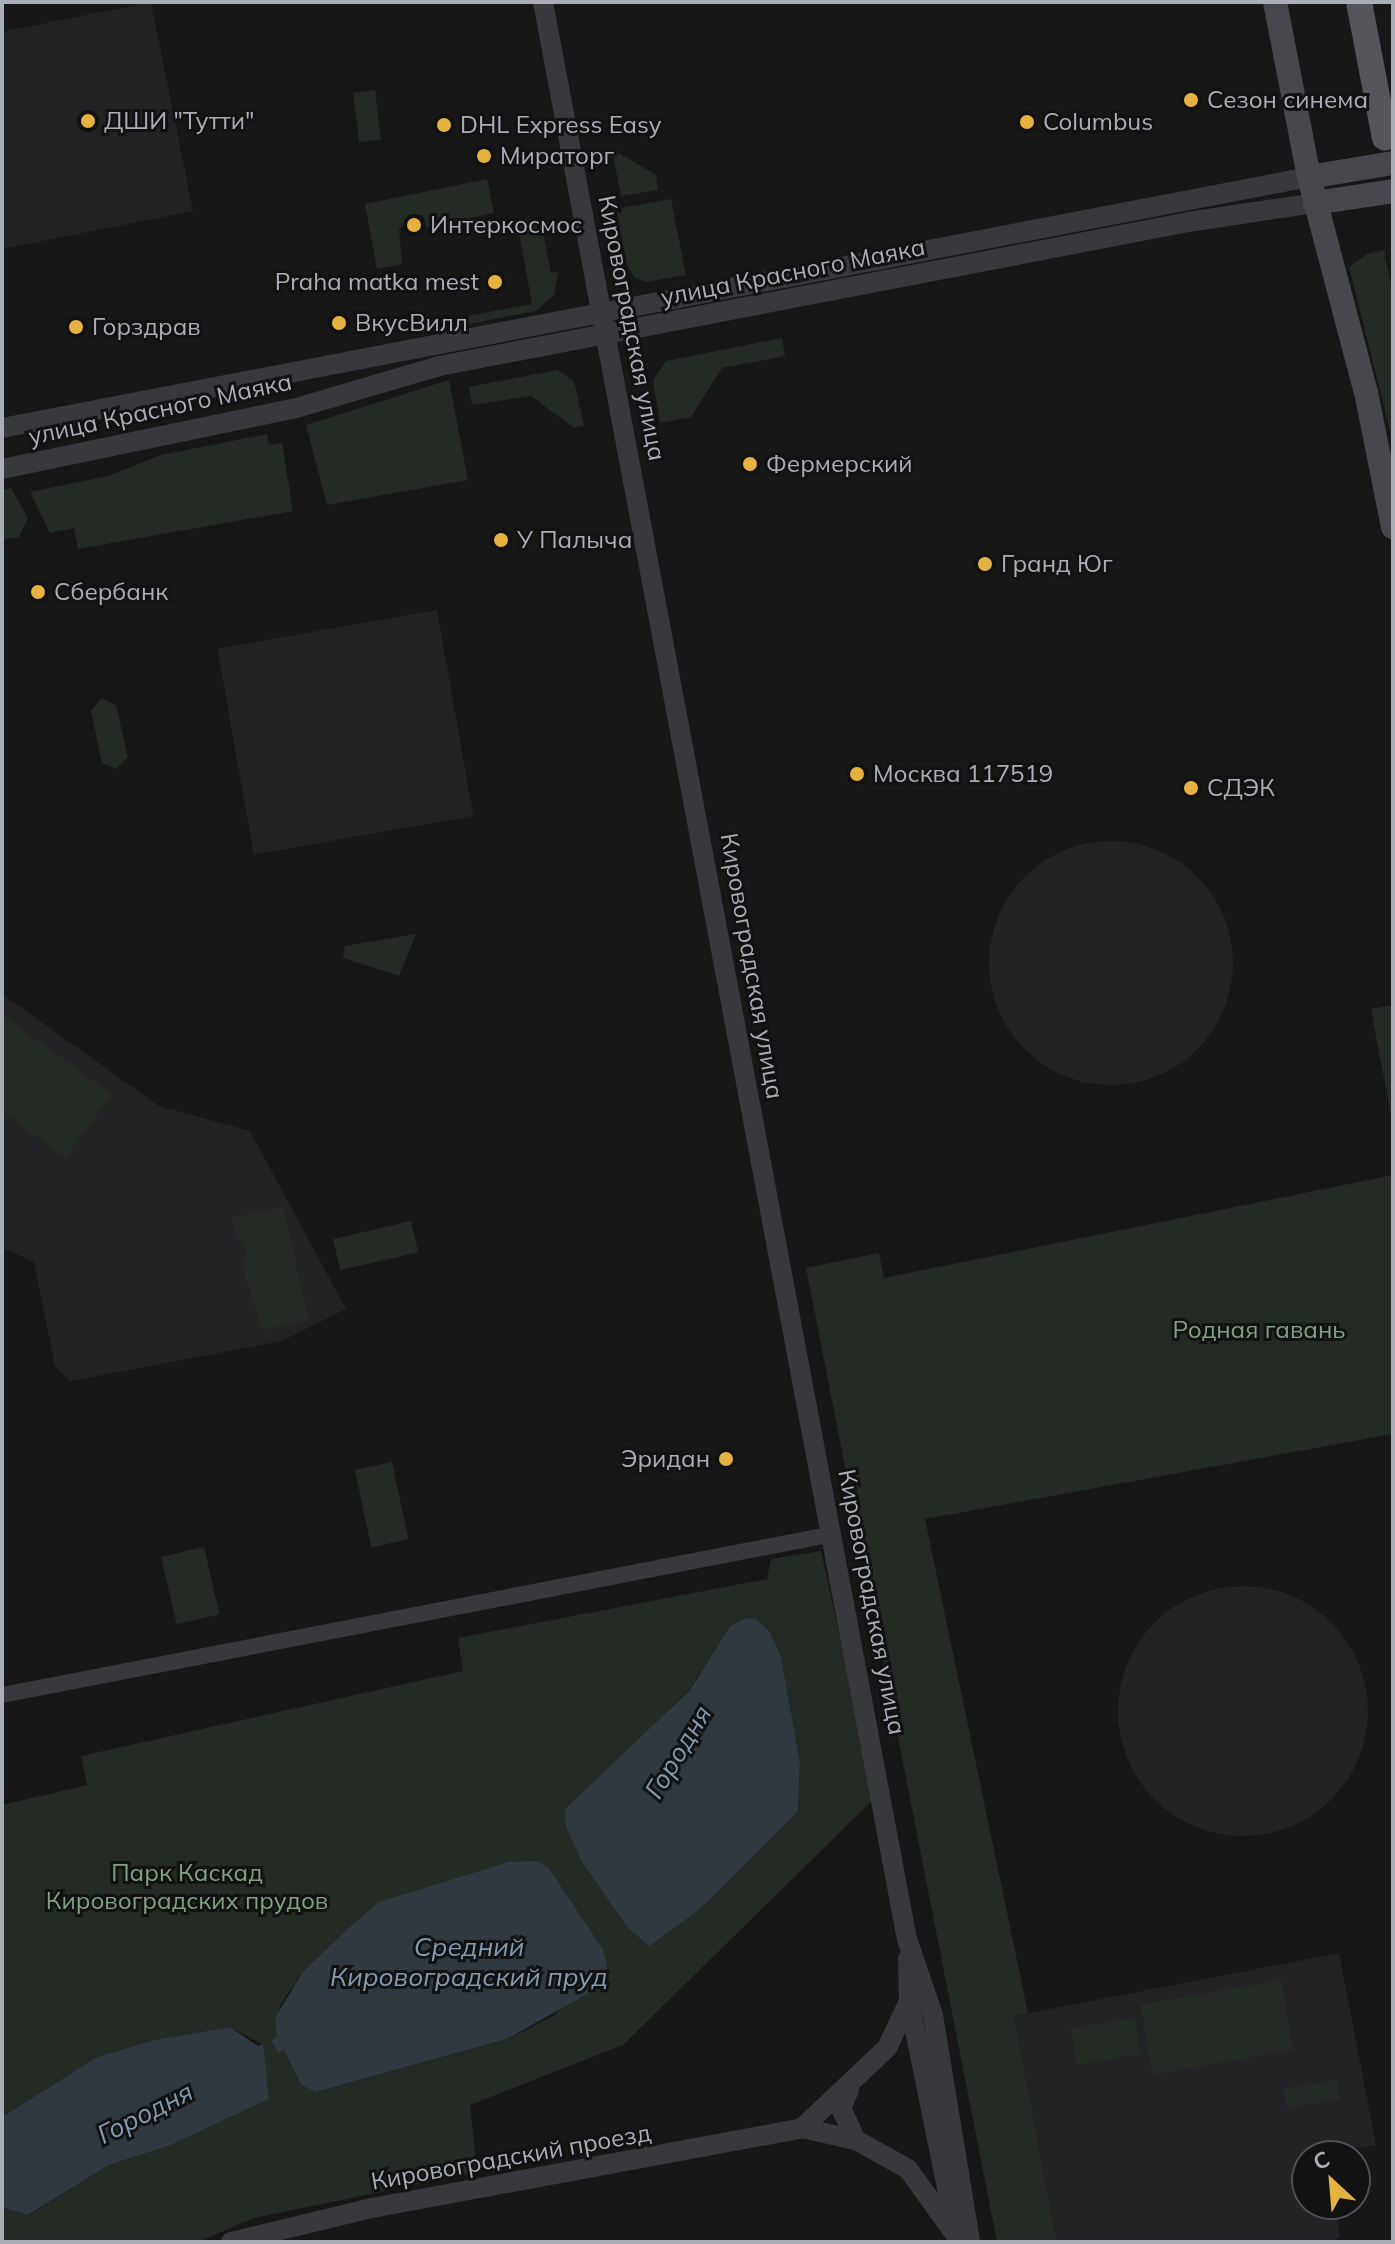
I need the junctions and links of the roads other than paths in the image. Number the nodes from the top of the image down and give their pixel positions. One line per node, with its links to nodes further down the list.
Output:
1 (543, 2): 8 (street, Кировоградская улица)
2 (1275, 2): 5 (main road)
3 (1359, 2): 4 (main road)
4 (1389, 151): 5 (main road)
5 (1309, 177): 7 (main road); 8 (street, улица Красного Маяка)
6 (1393, 191): 7 (main road)
7 (1315, 203): 9 (street, улица Красного Маяка); 12 (main road)
8 (602, 311): 9 (street, Кировоградская улица); 10 (street, улица Красного Маяка)
9 (607, 335): 11 (street, улица Красного Маяка); 13 (street, Кировоградская улица)
10 (2, 428)
11 (2, 469)
12 (1393, 527)
13 (833, 1534): 14 (street); 15 (street, Кировоградская улица)
14 (2, 1695)
15 (907, 1939): 16 (street, Кировоградская улица); 19 (street, Кировоградская улица)
16 (909, 2001): 17 (street); 18 (street, Кировоградская улица)
17 (887, 2048): 18 (street); 20 (street)
18 (920, 2052): 19 (street); 24 (street, Кировоградская улица)
19 (943, 2070): 23 (street, Кировоградская улица)
20 (850, 2088): 21 (street); 22 (street)
21 (802, 2128): 22 (street); 27 (street, Кировоградский проезд)
22 (856, 2140): 25 (street)
23 (955, 2148): 24 (street); 26 (street, Кировоградская улица)
24 (939, 2164): 25 (street); 26 (street, Кировоградская улица)
25 (908, 2169): 26 (street)
26 (962, 2240)
27 (231, 2242)

